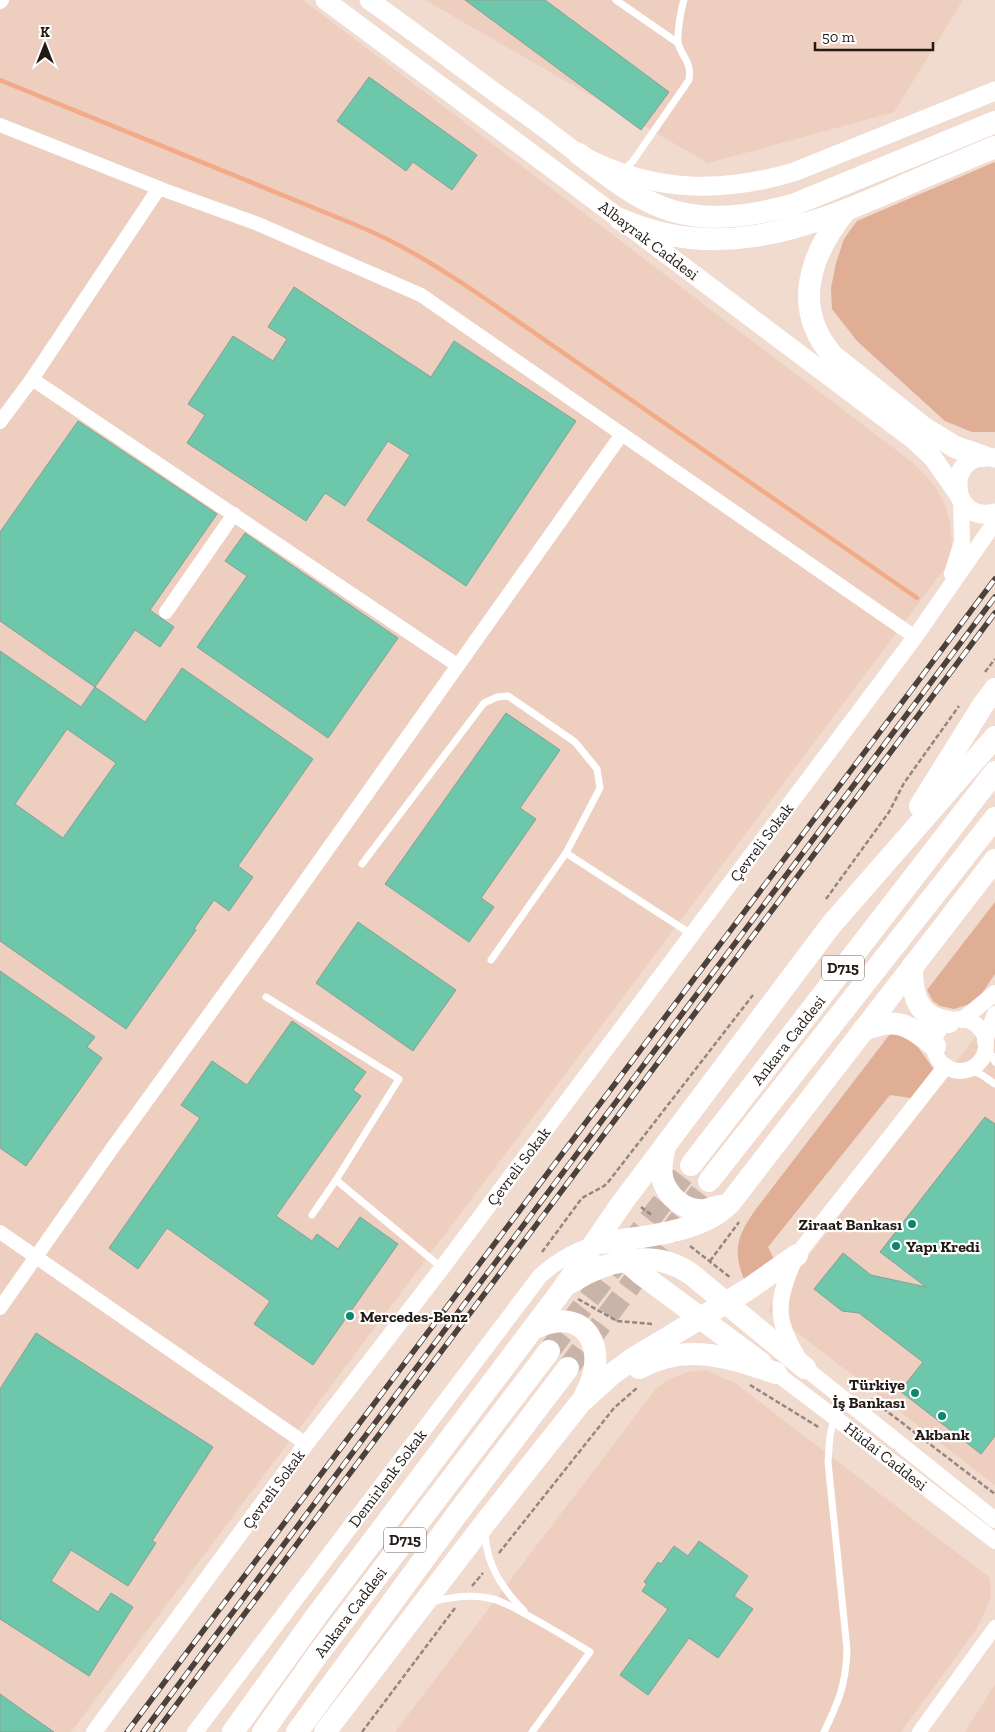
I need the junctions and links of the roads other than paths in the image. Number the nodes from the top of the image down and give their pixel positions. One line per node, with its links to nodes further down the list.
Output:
1 (325, 0): 14 (main road, Albayrak Caddesi)
2 (369, 0): 10 (main road)
3 (616, 0): 5 (lane)
4 (684, 0): 5 (lane)
5 (678, 43): 11 (lane)
6 (995, 91): 11 (main road)
7 (995, 122): 11 (highway)
8 (0, 125): 12 (street)
9 (995, 147): 13 (highway)
10 (579, 154): 11 (highway)
11 (618, 176)
12 (158, 188): 15 (street); 17 (street)
13 (846, 210): 14 (highway); 18 (highway)
14 (620, 219): 19 (main road, Albayrak Caddesi)
15 (32, 379): 16 (street); 21 (street)
16 (0, 422)
17 (622, 434): 25 (street); 26 (street)
18 (988, 457): 19 (main road)
19 (960, 497): 20 (main road, Albayrak Caddesi); 23 (street)
20 (995, 512)
21 (234, 514): 24 (street); 26 (street)
22 (995, 522): 23 (street)
23 (942, 600): 25 (street, Çevreli Sokak)
24 (166, 612)
25 (915, 637): 35 (street, Çevreli Sokak)
26 (457, 665): 60 (street)
27 (995, 689): 34 (highway)
28 (995, 736): 34 (highway)
29 (995, 772): 50 (highway, Ankara Caddesi / D715)
30 (995, 818): 52 (highway, Ankara Caddesi / D715)
31 (566, 853): 33 (lane); 35 (lane); 36 (lane)
32 (995, 860): 37 (highway)
33 (362, 864)
34 (884, 864): 49 (highway)
35 (691, 934): 62 (street, Çevreli Sokak)
36 (491, 960)
37 (912, 967): 41 (highway); 42 (highway)
38 (995, 994): 41 (street)
39 (266, 997): 51 (lane)
40 (995, 1014): 43 (street)
41 (956, 1021): 43 (street); 44 (street)
42 (863, 1030): 44 (highway); 53 (highway)
43 (986, 1043): 45 (lane); 47 (street)
44 (934, 1046): 46 (street)
45 (995, 1062)
46 (946, 1066): 47 (street); 59 (street)
47 (968, 1069): 48 (lane)
48 (995, 1084)
49 (666, 1145): 53 (highway); 54 (highway)
50 (691, 1164)
51 (336, 1180): 55 (lane); 62 (lane)
52 (709, 1181)
53 (740, 1191): 57 (highway)
54 (625, 1200): 57 (highway); 58 (highway)
55 (312, 1215)
56 (0, 1232): 60 (street)
57 (618, 1240): 58 (highway); 61 (highway)
58 (595, 1244): 63 (highway); 83 (street, Demirlenk Sokak)
59 (797, 1255): 64 (highway); 70 (street)
60 (36, 1257): 65 (street); 74 (street)
61 (627, 1261): 63 (highway); 64 (highway); 66 (highway)
62 (442, 1268): 74 (street, Çevreli Sokak)
63 (564, 1289): 67 (highway)
64 (725, 1302): 66 (highway); 70 (highway)
65 (0, 1308)
66 (701, 1318): 71 (highway); 72 (highway)
67 (532, 1329): 72 (highway); 84 (highway)
68 (549, 1351): 85 (highway, Ankara Caddesi / D715)
69 (568, 1368): 86 (highway, Ankara Caddesi / D715)
70 (805, 1368): 76 (street, Hüdai Caddesi)
71 (776, 1373): 73 (street, Hüdai Caddesi); 75 (highway)
72 (581, 1402): 75 (highway)
73 (834, 1417): 78 (street, Hüdai Caddesi); 89 (lane)
74 (306, 1444): 82 (street, Çevreli Sokak)
75 (544, 1448): 77 (highway)
76 (993, 1515)
77 (485, 1523): 79 (highway); 80 (lane)
78 (995, 1541)
79 (422, 1604): 80 (lane); 87 (highway)
80 (530, 1616): 88 (lane)
81 (995, 1627): 90 (street)
82 (94, 1732)
83 (195, 1732)
84 (233, 1732)
85 (263, 1732)
86 (297, 1732)
87 (325, 1732)
88 (532, 1732)
89 (824, 1732)
90 (919, 1732)

